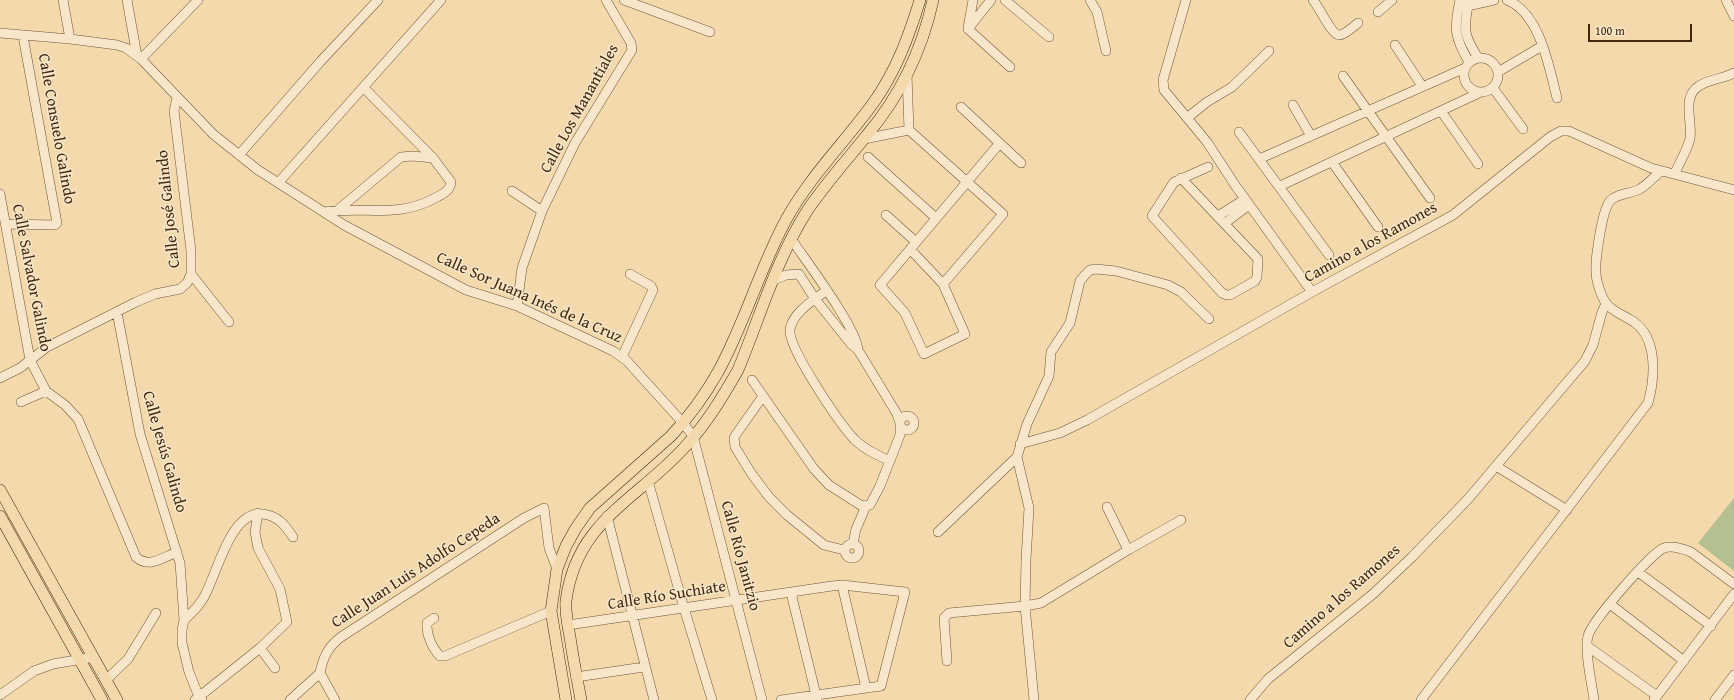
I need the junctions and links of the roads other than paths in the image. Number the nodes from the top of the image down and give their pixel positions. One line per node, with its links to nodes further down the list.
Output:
1 (63, 0): 31 (street)
2 (127, 0): 36 (street)
3 (198, 0): 36 (street)
4 (378, 0): 62 (street)
5 (441, 0): 45 (street)
6 (606, 0): 82 (street, Calle Los Manantiales)
7 (624, 0): 27 (street)
8 (920, 0): 115 (main road)
9 (933, 0): 42 (main road)
10 (973, 0): 26 (street)
11 (992, 0): 12 (street); 26 (street)
12 (1001, 0)
13 (1005, 0): 30 (street)
14 (1090, 0): 35 (street)
15 (1186, 0): 54 (street)
16 (1313, 0): 25 (street)
17 (1494, 0): 21 (street)
18 (1508, 0): 33 (street)
19 (1726, 0): 24 (street)
20 (1389, 1): 23 (street)
21 (1469, 3): 22 (street); 37 (street)
22 (1459, 4): 38 (street)
23 (1378, 12)
24 (1734, 16)
25 (1358, 23)
26 (968, 29): 39 (street)
27 (710, 32)
28 (0, 33): 29 (street)
29 (23, 36): 31 (street); 88 (street, Calle Consuelo Galindo)
30 (1049, 37)
31 (70, 40): 36 (street)
32 (1395, 45): 44 (street)
33 (1542, 46): 40 (street); 49 (street)
34 (1269, 51): 54 (street)
35 (1106, 52)
36 (139, 57): 48 (street, Calle Sor Juana Inés de la Cruz)
37 (1478, 58): 38 (street); 40 (street)
38 (1467, 65): 44 (street); 47 (street)
39 (1010, 67)
40 (1498, 72): 46 (street)
41 (1734, 73): 71 (street)
42 (907, 75): 56 (street); 60 (main road)
43 (1343, 76): 52 (street)
44 (1422, 86): 52 (street)
45 (364, 88): 64 (street); 74 (street)
46 (1493, 88): 47 (street); 55 (street)
47 (1479, 93): 53 (street)
48 (177, 98): 62 (street, Calle Sor Juana Inés de la Cruz); 94 (street, Calle José Galindo)
49 (1557, 98)
50 (1293, 105): 58 (street)
51 (961, 107): 61 (street)
52 (1368, 111): 58 (street); 59 (street)
53 (1441, 111): 59 (street); 68 (street)
54 (1187, 118): 80 (street)
55 (1523, 129)
56 (909, 130): 60 (street); 73 (street)
57 (1239, 132): 65 (street)
58 (1312, 136): 65 (street)
59 (1386, 136): 66 (street); 79 (street)
60 (864, 139): 90 (main road)
61 (999, 144): 67 (street); 73 (street)
62 (239, 155): 74 (street, Calle Sor Juana Inés de la Cruz)
63 (868, 157): 86 (street)
64 (433, 158): 81 (street); 81 (street)
65 (1259, 159): 75 (street)
66 (1332, 162): 75 (street); 89 (street)
67 (1021, 163)
68 (1478, 164)
69 (1208, 167): 72 (street)
70 (1660, 171): 71 (street, Camino a los Ramones); 100 (street, Camino a los Ramones); 102 (street)
71 (1675, 173): 76 (street, Camino a los Ramones)
72 (1181, 178): 85 (street); 87 (street)
73 (967, 181): 86 (street); 98 (street)
74 (278, 183): 83 (street, Calle Sor Juana Inés de la Cruz)
75 (1280, 186): 92 (street)
76 (1734, 190)
77 (512, 191): 82 (street)
78 (0, 194): 88 (street, Calle Salvador Galindo)
79 (1430, 198)
80 (1247, 202): 85 (street); 87 (street); 100 (street)
81 (339, 210): 83 (street)
82 (542, 211): 103 (street, Calle Los Manantiales)
83 (324, 212): 103 (street, Calle Sor Juana Inés de la Cruz)
84 (886, 215): 91 (street)
85 (1218, 216): 87 (street)
86 (936, 218): 91 (street)
87 (1225, 223)
88 (5, 224): 109 (street, Calle Salvador Galindo)
89 (1378, 227)
90 (792, 240): 93 (street); 97 (main road)
91 (913, 245): 98 (street); 98 (street)
92 (1329, 255)
93 (810, 266): 96 (street); 99 (street)
94 (191, 274): 104 (street, Calle José Galindo); 106 (street)
95 (630, 274): 108 (street)
96 (799, 274): 97 (street); 101 (street)
97 (774, 280): 116 (main road)
98 (943, 284)
99 (826, 290): 101 (street); 107 (street)
100 (1312, 292): 117 (street, Camino a los Ramones)
101 (815, 299): 107 (street); 119 (street)
102 (1606, 304): 120 (street, Camino a los Ramones); 125 (street)
103 (517, 306): 108 (street, Calle Sor Juana Inés de la Cruz)
104 (117, 312): 109 (street, Calle José Galindo); 135 (street, Calle Jesús Galindo)
105 (1210, 319): 117 (street)
106 (229, 322)
107 (858, 350): 119 (street)
108 (622, 357): 115 (street, Calle Sor Juana Inés de la Cruz)
109 (30, 360): 110 (street, Calle José Galindo); 112 (street, Calle Salvador Galindo)
110 (0, 378)
111 (752, 380): 113 (street)
112 (46, 391): 114 (street); 135 (street, Calle Salvador Galindo)
113 (763, 396): 123 (street); 133 (street)
114 (20, 402)
115 (683, 423): 116 (street, Calle Río Janitzio); 136 (main road)
116 (693, 436): 121 (main road); 142 (street, Calle Río Janitzio)
117 (1020, 444): 118 (street)
118 (1017, 457): 130 (street); 144 (street)
119 (890, 461): 123 (street)
120 (1496, 466): 125 (street); 181 (street, Camino a los Ramones)
121 (648, 481): 128 (main road); 145 (street)
122 (0, 490): 155 (main road)
123 (866, 506): 132 (street)
124 (1107, 507): 134 (street)
125 (1567, 510): 182 (street)
126 (258, 513): 131 (street); 150 (street); 154 (street)
127 (0, 516): 156 (main road)
128 (607, 516): 148 (street); 151 (main road)
129 (1181, 520): 134 (street)
130 (938, 532)
131 (293, 537)
132 (853, 544): 133 (street); 133 (street)
133 (844, 550)
134 (1128, 550): 144 (street)
135 (177, 552): 150 (street, Calle Jesús Galindo)
136 (557, 570): 146 (main road); 161 (street, Calle Juan Luis Adolfo Cepeda)
137 (1638, 572): 138 (street); 143 (street); 152 (street)
138 (1734, 584)
139 (842, 585): 140 (street, Calle Río Suchiate); 165 (street); 165 (street, Calle Río Suchiate)
140 (791, 593): 142 (street, Calle Río Suchiate); 167 (street)
141 (1734, 594): 152 (street)
142 (736, 600): 145 (street, Calle Río Suchiate); 178 (street, Calle Río Janitzio)
143 (1610, 604): 153 (street); 158 (street)
144 (1025, 606): 157 (street); 180 (street)
145 (684, 608): 148 (street, Calle Río Suchiate); 177 (street)
146 (550, 611): 149 (street); 174 (main road)
147 (156, 613): 164 (street)
148 (632, 616): 151 (street, Calle Río Suchiate); 159 (street)
149 (434, 618)
150 (184, 620): 169 (street, Calle Jesús Galindo)
151 (568, 625): 163 (main road)
152 (1710, 626): 158 (street)
153 (1587, 646): 168 (street); 183 (street)
154 (260, 648): 160 (street); 169 (street)
155 (94, 657): 156 (street); 164 (main road)
156 (80, 660): 166 (street); 170 (main road)
157 (947, 661)
158 (1684, 661): 168 (street)
159 (644, 667): 163 (street); 176 (street)
160 (275, 668)
161 (320, 673): 172 (street); 173 (street)
162 (1734, 676): 184 (street)
163 (576, 677): 175 (main road)
164 (106, 680): 171 (main road)
165 (866, 688): 167 (street)
166 (0, 695)
167 (817, 697): 179 (street)
168 (1656, 698)
169 (198, 699)
170 (102, 700)
171 (117, 700)
172 (290, 700)
173 (335, 700)
174 (566, 700)
175 (581, 700)
176 (654, 700)
177 (712, 700)
178 (762, 700)
179 (781, 700)
180 (1034, 700)
181 (1250, 700)
182 (1421, 700)
183 (1594, 700)
184 (1715, 700)

